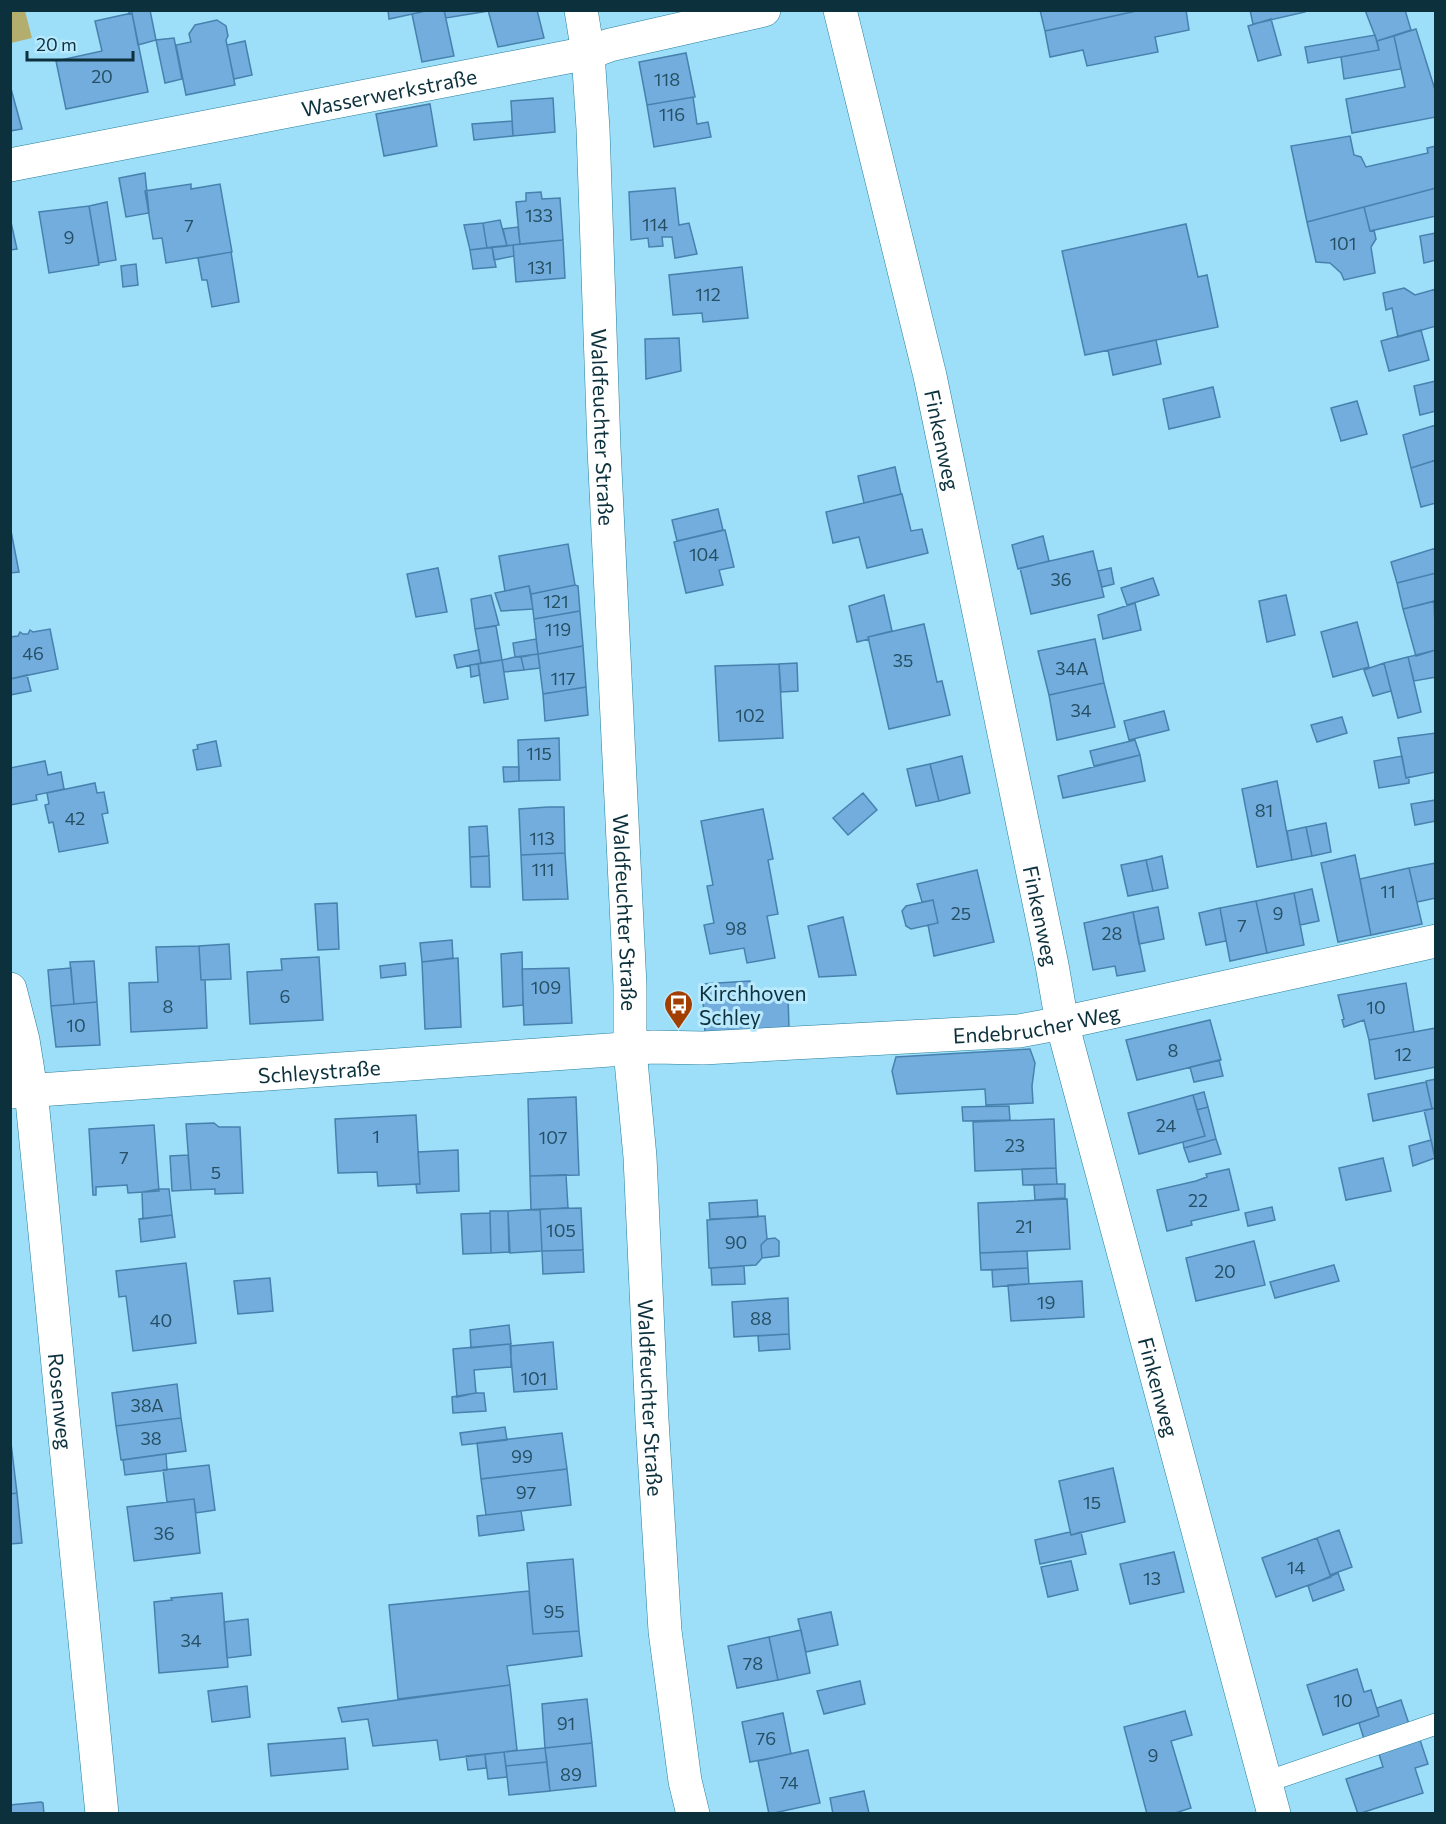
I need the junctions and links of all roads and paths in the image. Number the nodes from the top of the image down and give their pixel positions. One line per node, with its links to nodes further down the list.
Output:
1 (581, 10): 4 (street, Waldfeuchter Straße)
2 (764, 10): 4 (street, Wasserwerkstraße)
3 (840, 10): 8 (street, Finkenweg)
4 (588, 52): 5 (street, Wasserwerkstraße); 9 (street, Waldfeuchter Straße)
5 (10, 165)
6 (1436, 941): 8 (street, Endebrucher Weg)
7 (10, 989): 10 (street, Rosenweg)
8 (1062, 1023): 9 (street, Endebrucher Weg); 12 (street, Finkenweg)
9 (630, 1050): 10 (street, Schleystraße); 14 (street, Waldfeuchter Straße)
10 (21, 1091): 13 (street, Rosenweg)
11 (1436, 1724): 12 (lane)
12 (1266, 1782): 15 (street, Finkenweg)
13 (102, 1814)
14 (693, 1814)
15 (1274, 1814)

